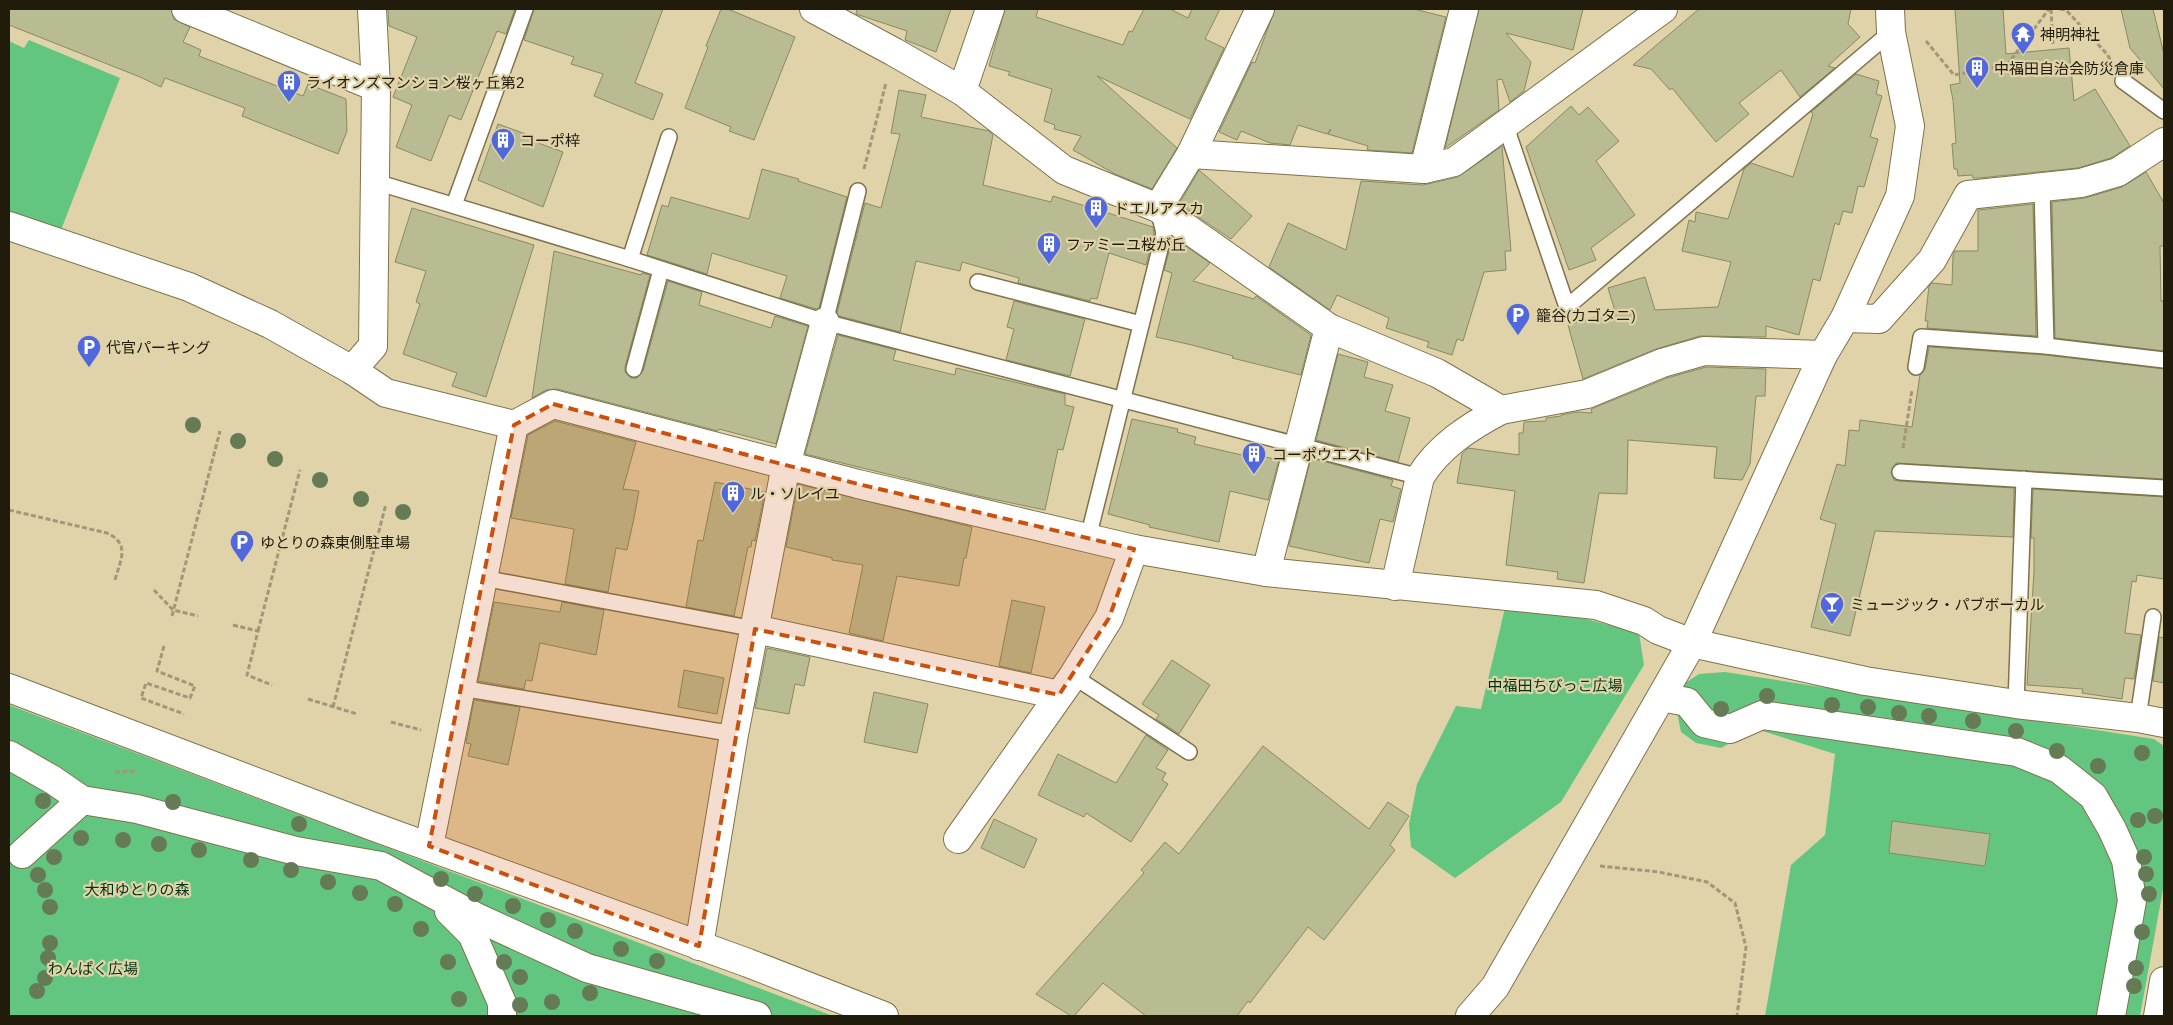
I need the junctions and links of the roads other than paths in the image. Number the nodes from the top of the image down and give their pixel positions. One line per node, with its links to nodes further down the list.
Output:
1 (186, 9): 11 (street)
2 (372, 9): 11 (street)
3 (525, 9): 22 (lane)
4 (990, 9): 12 (street)
5 (1260, 9): 17 (street)
6 (1464, 9): 18 (street)
7 (1663, 9): 14 (street)
8 (823, 11): 12 (street)
9 (1891, 20): 14 (lane); 28 (street)
10 (2123, 81): 13 (lane)
11 (376, 87): 19 (street)
12 (962, 91): 23 (street)
13 (2164, 111)
14 (1505, 124): 18 (street)
15 (669, 136): 25 (lane)
16 (2164, 142): 20 (street)
17 (1191, 154): 18 (street); 23 (street)
18 (1424, 169)
19 (376, 182): 22 (lane); 37 (street)
20 (2042, 187): 28 (street); 32 (lane)
21 (858, 191): 29 (lane)
22 (454, 205): 25 (lane)
23 (1158, 208): 30 (lane); 31 (street)
24 (9, 226): 37 (street)
25 (630, 259): 26 (lane)
26 (661, 270): 29 (lane); 36 (lane)
27 (978, 282): 30 (lane)
28 (1845, 318): 33 (street)
29 (825, 322): 38 (lane); 42 (street)
30 (1141, 324): 38 (lane)
31 (1329, 328): 39 (street); 41 (street)
32 (2046, 346): 34 (lane); 35 (lane)
33 (1823, 355): 39 (street); 54 (street)
34 (2164, 360)
35 (1916, 367)
36 (634, 369)
37 (352, 370): 40 (street)
38 (1122, 398): 41 (lane); 47 (lane)
39 (1500, 410): 44 (street)
40 (514, 425): 42 (street); 50 (street)
41 (1299, 444): 44 (lane); 49 (street)
42 (786, 465): 47 (street); 53 (street)
43 (1900, 472): 45 (lane)
44 (1420, 477): 51 (street)
45 (2024, 479): 46 (lane); 59 (lane)
46 (2164, 488)
47 (1088, 538): 48 (street)
48 (1134, 549): 49 (street); 55 (street)
49 (1266, 572): 51 (street)
50 (483, 578): 53 (lane); 57 (street)
51 (1395, 586): 54 (street)
52 (2153, 617): 60 (lane)
53 (755, 629): 55 (street); 61 (street)
54 (1692, 643): 58 (street); 59 (street)
55 (1066, 685): 62 (lane); 65 (street)
56 (9, 688): 66 (street)
57 (461, 688): 61 (lane); 66 (street)
58 (1662, 697): 75 (street); 76 (street)
59 (2016, 704): 60 (street)
60 (2151, 720)
61 (734, 734): 69 (street)
62 (1189, 752)
63 (9, 756): 64 (street)
64 (82, 800): 67 (street); 68 (street)
65 (958, 839)
66 (429, 846): 69 (street)
67 (22, 854)
68 (430, 892): 72 (street); 73 (street)
69 (699, 946): 71 (street)
70 (2164, 981): 77 (street)
71 (856, 1012): 74 (street)
72 (502, 1016)
73 (757, 1016)
74 (884, 1016)
75 (1470, 1016)
76 (2112, 1016)
77 (2158, 1016)

